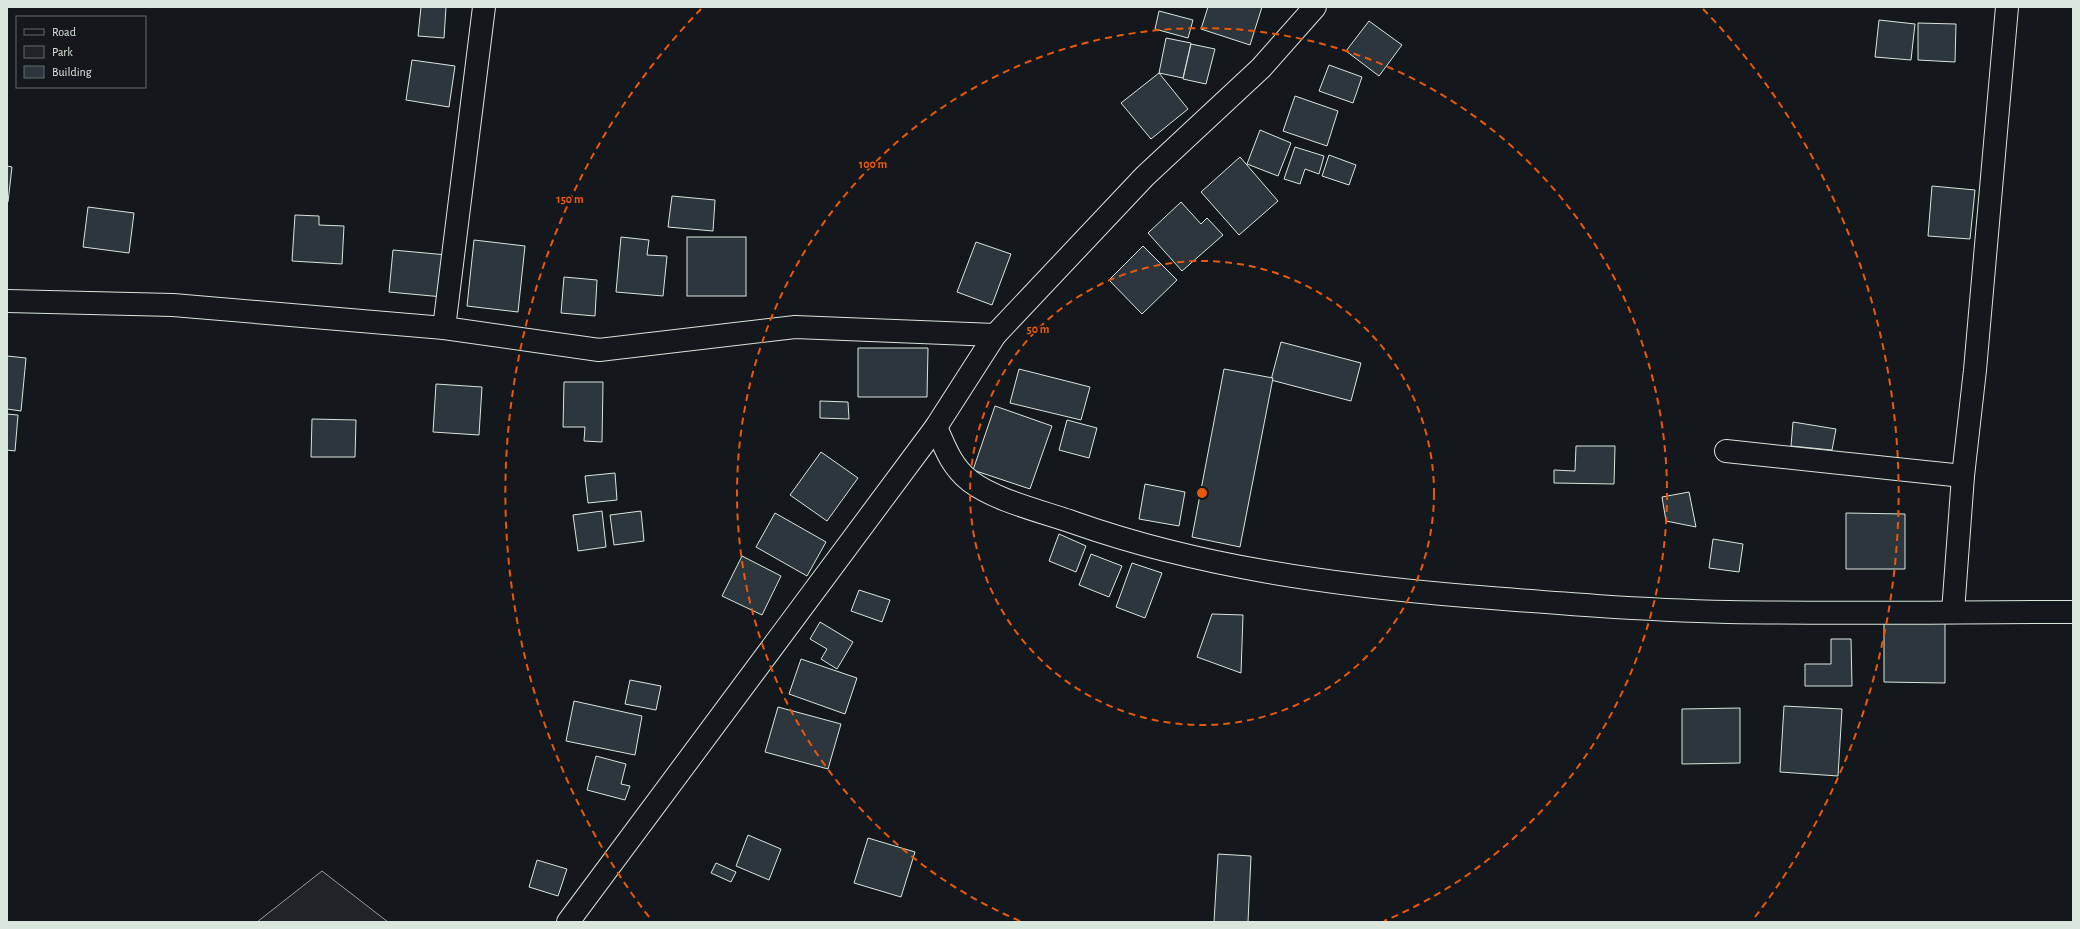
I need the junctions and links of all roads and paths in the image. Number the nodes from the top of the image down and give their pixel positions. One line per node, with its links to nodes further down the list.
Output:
1 (484, 7): 5 (street)
2 (1315, 7): 6 (street)
3 (2007, 7): 9 (street)
4 (7, 300): 5 (street)
5 (444, 328): 6 (street)
6 (995, 335): 7 (street)
7 (936, 427): 10 (street); 12 (street)
8 (1726, 451): 9 (street)
9 (1963, 476): 10 (street)
10 (1953, 612): 11 (street)
11 (2073, 612)
12 (568, 922)

